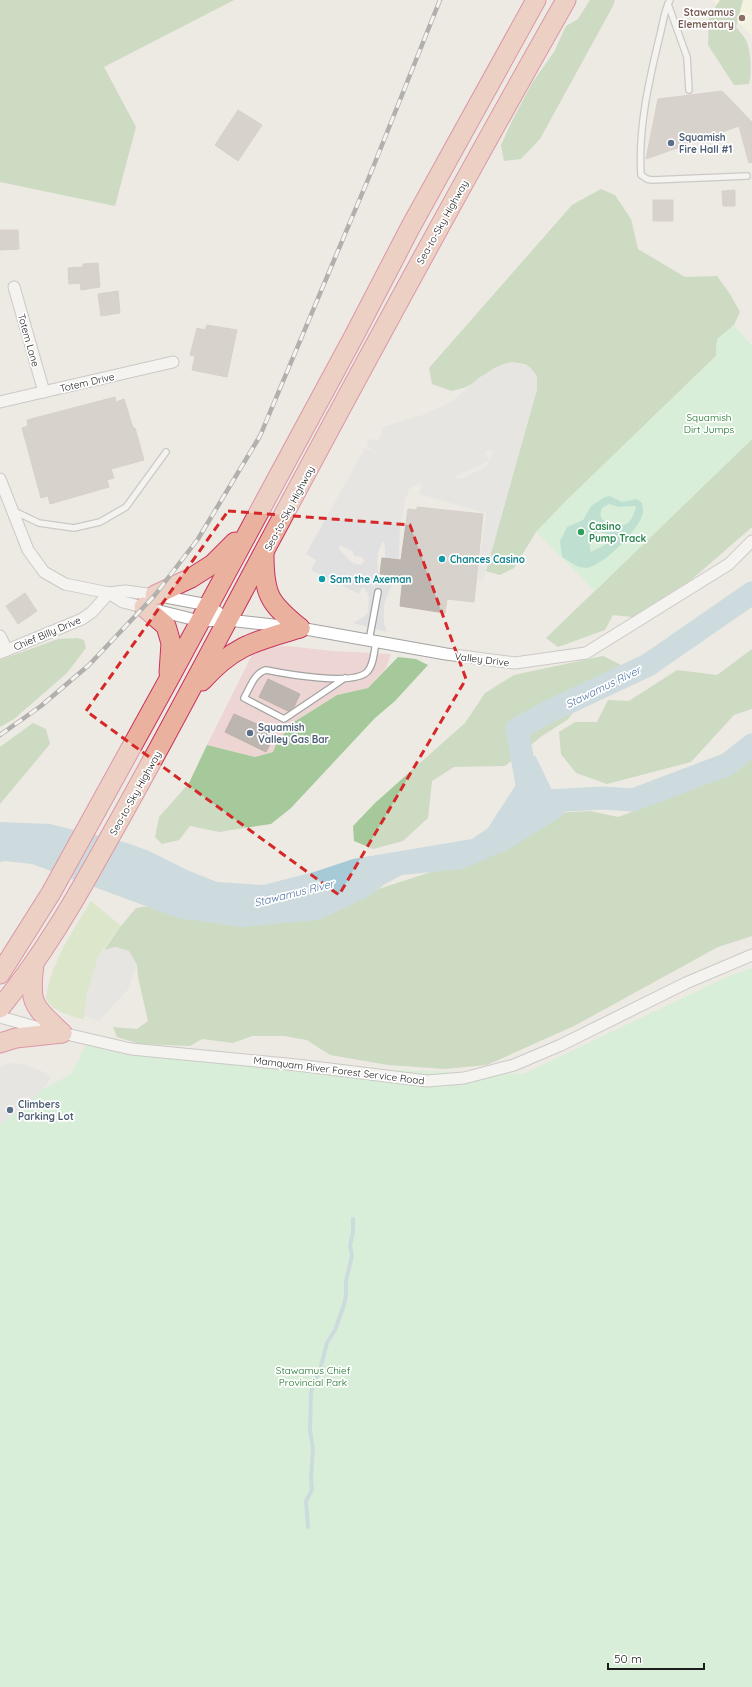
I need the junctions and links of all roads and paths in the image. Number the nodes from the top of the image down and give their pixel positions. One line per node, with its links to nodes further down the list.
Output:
1 (536, 0): 13 (highway)
2 (566, 0): 15 (highway, Sea-to-Sky Highway)
3 (669, 2): 4 (lane); 5 (lane)
4 (689, 90)
5 (747, 176)
6 (14, 287): 8 (street, Totem Lane)
7 (173, 362): 8 (street, Totem Drive)
8 (44, 392): 9 (street, Totem Drive)
9 (0, 402)
10 (166, 452): 12 (lane)
11 (0, 479): 12 (street)
12 (12, 510): 17 (street)
13 (249, 529): 18 (highway); 19 (highway)
14 (752, 541): 23 (street, Valley Drive)
15 (264, 553): 20 (highway, Sea-to-Sky Highway); 21 (highway)
16 (378, 592): 23 (lane)
17 (109, 593): 18 (street); 18 (street); 24 (street, Chief Billy Drive)
18 (150, 601): 19 (street); 19 (street); 26 (highway)
19 (204, 613): 20 (street); 20 (street, Valley Drive); 26 (highway)
20 (228, 620): 21 (street, Valley Drive); 27 (highway, Sea-to-Sky Highway)
21 (300, 628): 23 (street, Valley Drive); 27 (highway)
22 (0, 636): 24 (street)
23 (372, 641): 25 (lane)
24 (3, 651)
25 (345, 678): 25 (lane)
26 (168, 679): 28 (highway)
27 (185, 700): 31 (highway, Sea-to-Sky Highway)
28 (37, 916): 29 (highway); 32 (highway)
29 (0, 950)
30 (752, 955): 35 (street, Mamquam River Forest Service Road)
31 (34, 962): 33 (highway, Sea-to-Sky Highway); 35 (highway)
32 (0, 974)
33 (0, 1008)
34 (0, 1017): 35 (street, Mamquam River Forest Service Road)
35 (62, 1033): 36 (highway)
36 (0, 1042)

